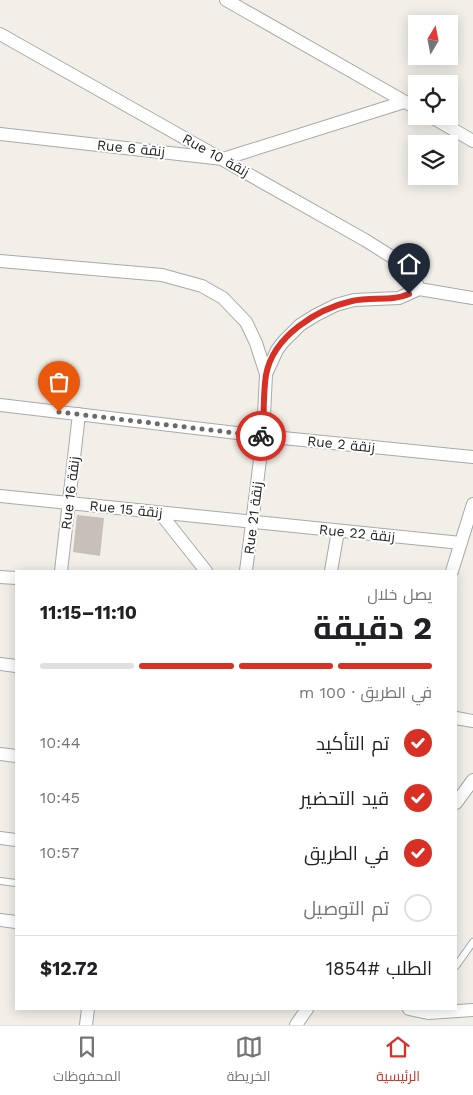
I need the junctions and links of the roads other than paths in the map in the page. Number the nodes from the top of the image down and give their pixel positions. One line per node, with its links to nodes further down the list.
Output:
1 (226, 0): 3 (street)
2 (0, 34): 8 (street, Rue 10 زنقة)
3 (404, 102): 4 (street); 8 (street, Rue 6 زنقة)
4 (408, 104)
5 (445, 125): 7 (street)
6 (0, 134): 8 (street, Rue 6 زنقة)
7 (473, 141)
8 (223, 159): 10 (street, Rue 10 زنقة)
9 (0, 261): 12 (street)
10 (419, 289): 11 (street); 12 (street)
11 (473, 298)
12 (266, 374): 15 (street, Rue 21 زنقة)
13 (0, 405): 14 (street, Rue 2 زنقة)
14 (79, 414): 15 (street, Rue 2 زنقة); 18 (street, Rue 16 زنقة)
15 (263, 436): 16 (street, Rue 2 زنقة); 21 (street, Rue 21 زنقة)
16 (473, 457)
17 (0, 496): 18 (street, Rue 15 زنقة)
18 (69, 504): 20 (street, Rue 15 زنقة); 24 (street, Rue 16 زنقة)
19 (473, 504): 23 (street)
20 (160, 513): 21 (street, Rue 15 زنقة); 25 (street)
21 (253, 522): 22 (street, Rue 22 زنقة); 26 (street, Rue 21 زنقة)
22 (338, 531): 23 (street, Rue 22 زنقة); 27 (street)
23 (461, 543): 28 (street)
24 (61, 570)
25 (205, 570)
26 (246, 570)
27 (332, 570)
28 (452, 570)
29 (0, 577): 30 (street)
30 (15, 578)
31 (0, 664): 32 (street)
32 (15, 666)
33 (457, 718): 34 (street)
34 (473, 721)
35 (0, 754): 36 (street)
36 (15, 756)
37 (473, 780): 38 (street)
38 (457, 802)
39 (0, 838): 40 (street)
40 (15, 840)
41 (0, 881): 42 (lane)
42 (15, 883)
43 (0, 920): 44 (street)
44 (15, 922)
45 (473, 942): 46 (lane)
46 (457, 965)
47 (88, 1010): 51 (street)
48 (306, 1010): 52 (street)
49 (424, 1010): 50 (street)
50 (473, 1010)
51 (86, 1025)
52 (296, 1025)

